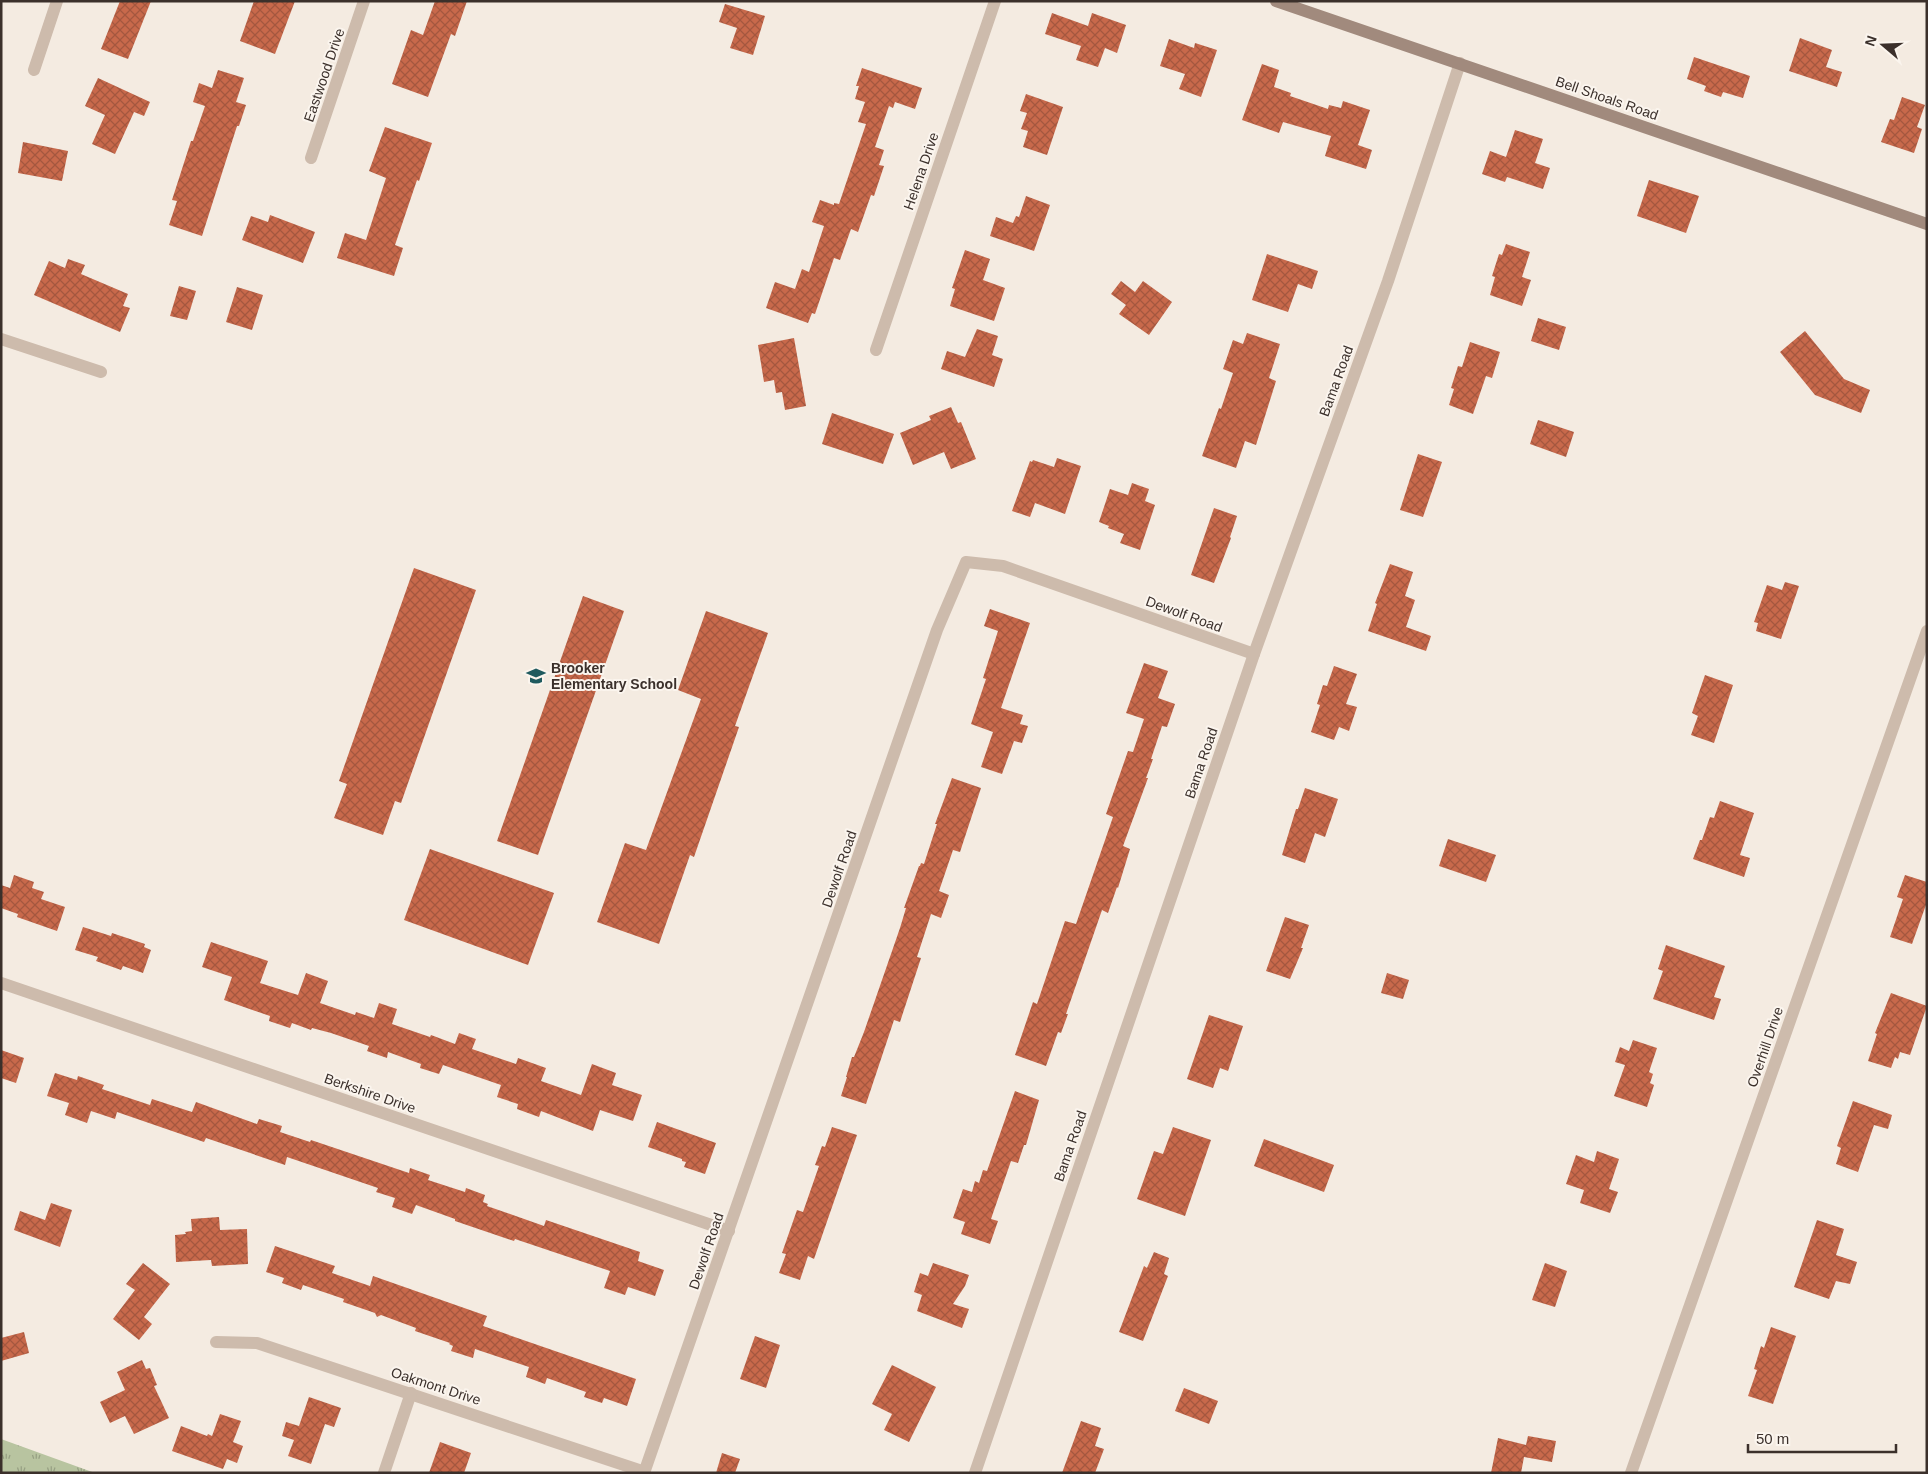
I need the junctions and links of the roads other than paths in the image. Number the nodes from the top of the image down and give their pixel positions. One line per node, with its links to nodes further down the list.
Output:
1 (57, 1): 6 (street)
2 (364, 1): 7 (street, Eastwood Drive)
3 (995, 1): 10 (street, Helena Drive)
4 (1276, 1): 5 (main road, Bell Shoals Road)
5 (1460, 64): 8 (main road, Bell Shoals Road); 13 (street, Bama Road)
6 (34, 70)
7 (311, 158)
8 (1927, 224)
9 (1, 339): 11 (street)
10 (876, 350)
11 (101, 372)
12 (1927, 631): 21 (street, Overhill Drive)
13 (1254, 654): 15 (street, Dewolf Road); 20 (street, Bama Road)
14 (1, 983): 15 (street, Berkshire Drive)
15 (730, 1231): 18 (street, Dewolf Road)
16 (216, 1342): 17 (street, Oakmont Drive)
17 (411, 1393): 18 (street, Oakmont Drive); 19 (street)
18 (644, 1472)
19 (384, 1473)
20 (975, 1473)
21 (1631, 1473)

